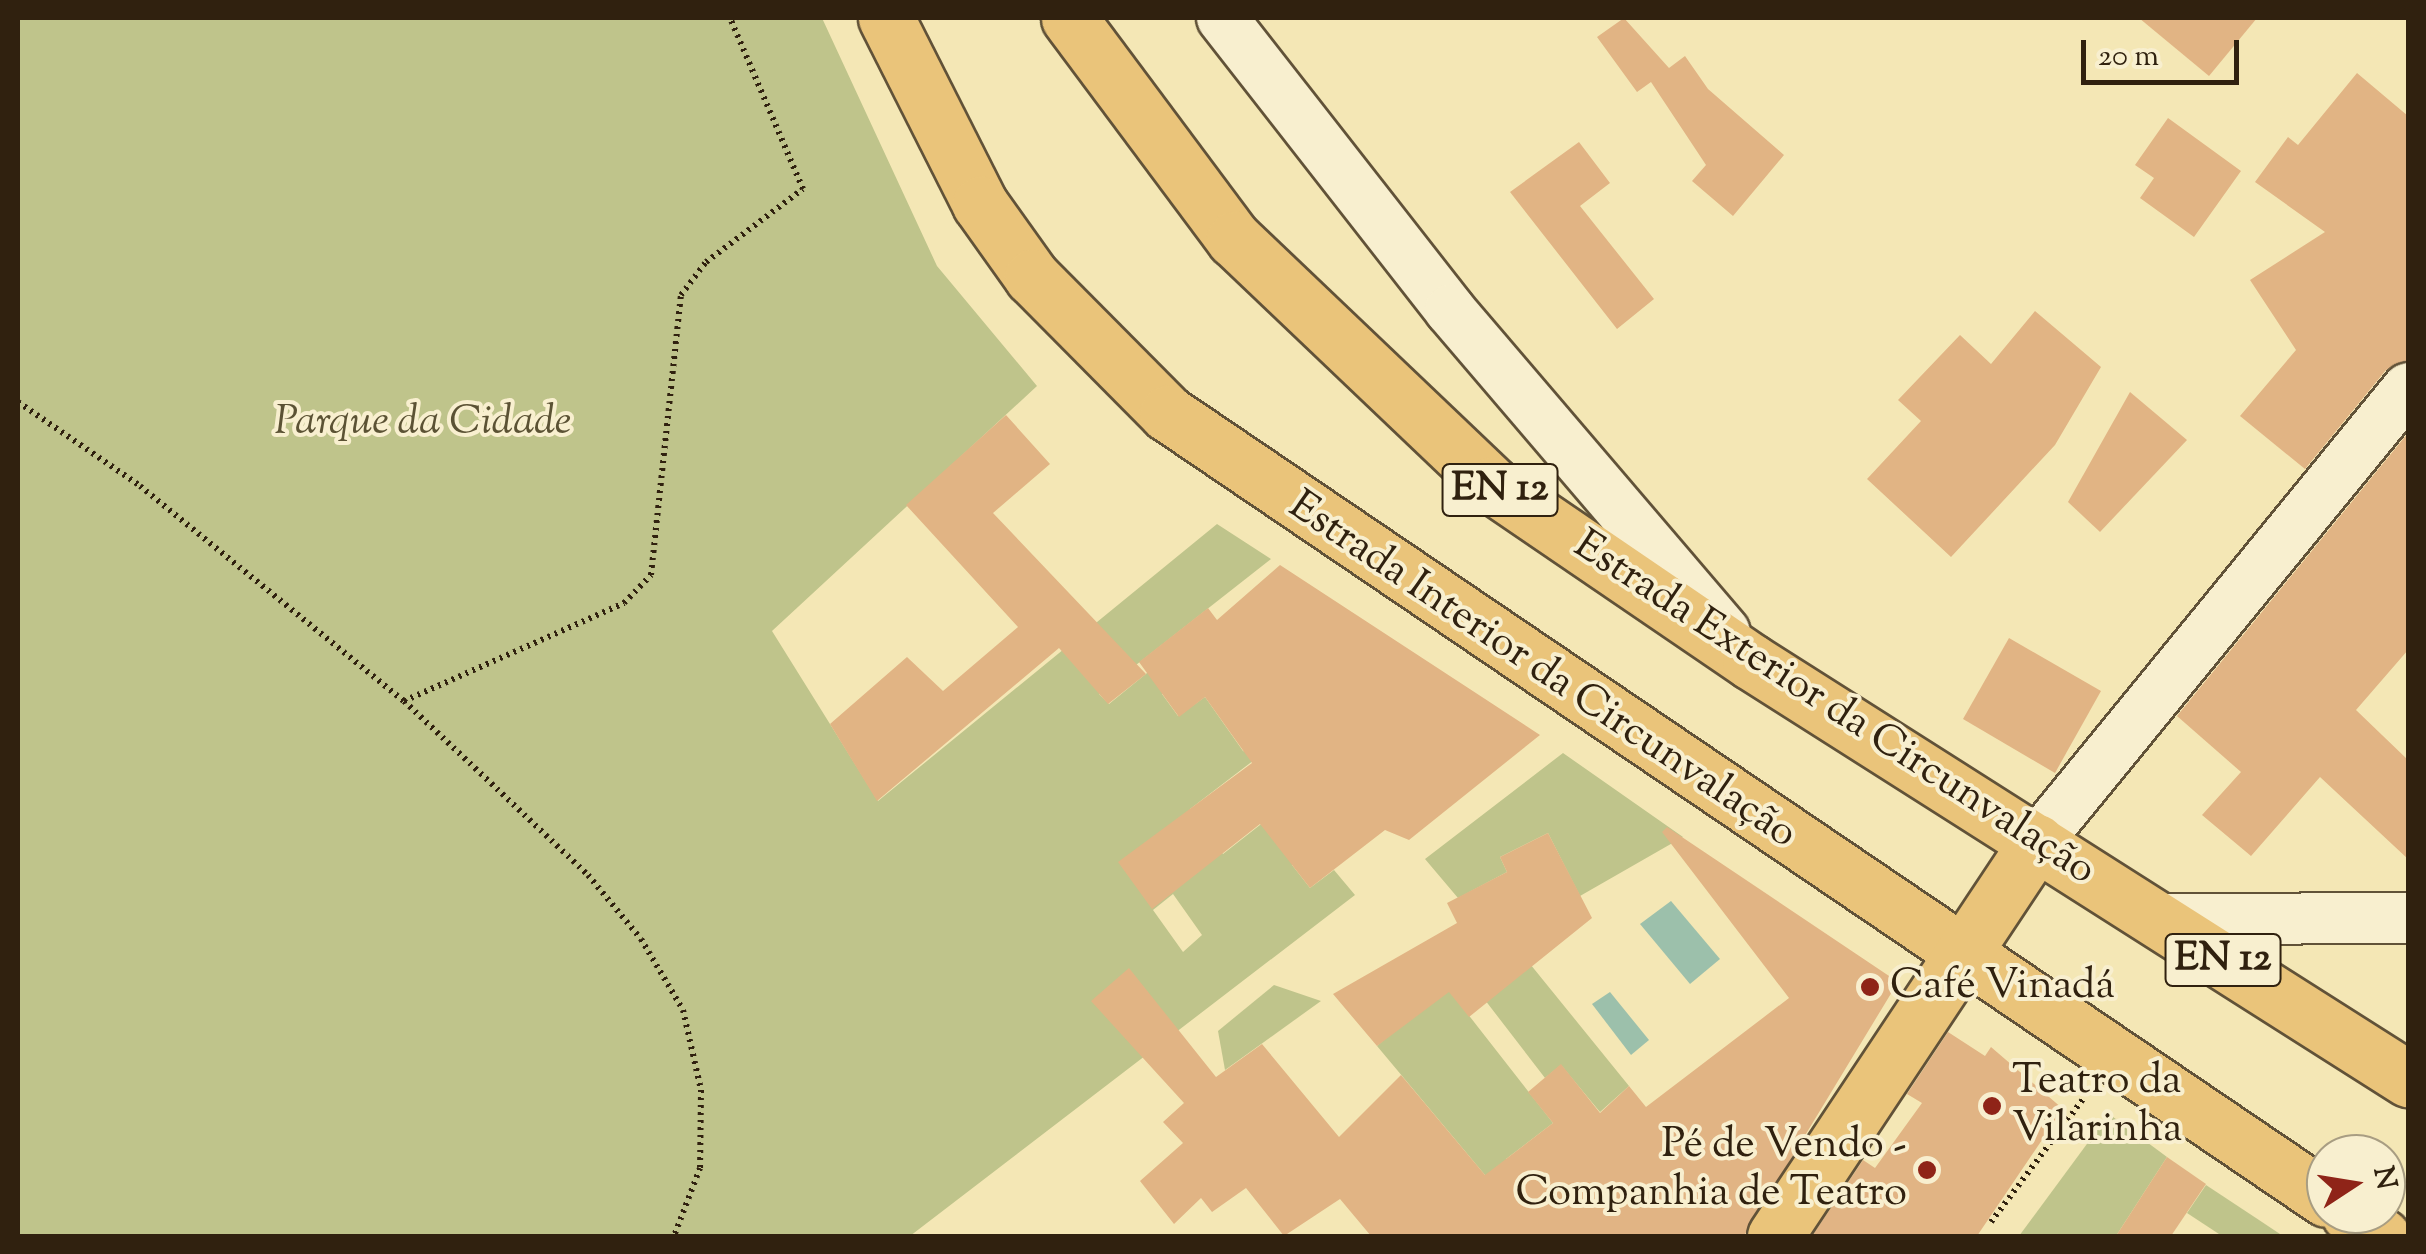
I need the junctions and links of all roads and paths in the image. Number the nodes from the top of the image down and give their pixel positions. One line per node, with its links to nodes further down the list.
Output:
1 (730, 18): 8 (path)
2 (886, 18): 12 (main road, Estrada Interior da Circunvalação / EN 12)
3 (1069, 18): 7 (main road, Estrada Exterior da Circunvalação / EN 12)
4 (1222, 18): 7 (street)
5 (2408, 388): 9 (street)
6 (18, 402): 8 (path)
7 (1750, 661): 9 (main road, Estrada Exterior da Circunvalação / EN 12)
8 (404, 701): 17 (path)
9 (2037, 842): 11 (main road, Estrada Exterior da Circunvalação / EN 12); 12 (main road)
10 (2408, 918): 11 (street)
11 (2158, 919): 14 (main road, Estrada Exterior da Circunvalação / EN 12)
12 (1958, 956): 13 (main road, Estrada Interior da Circunvalação / EN 12); 18 (main road)
13 (2114, 1059): 15 (main road, Estrada Interior da Circunvalação / EN 12); 16 (path)
14 (2408, 1078)
15 (2306, 1186)
16 (1991, 1222)
17 (674, 1236)
18 (1776, 1236)

